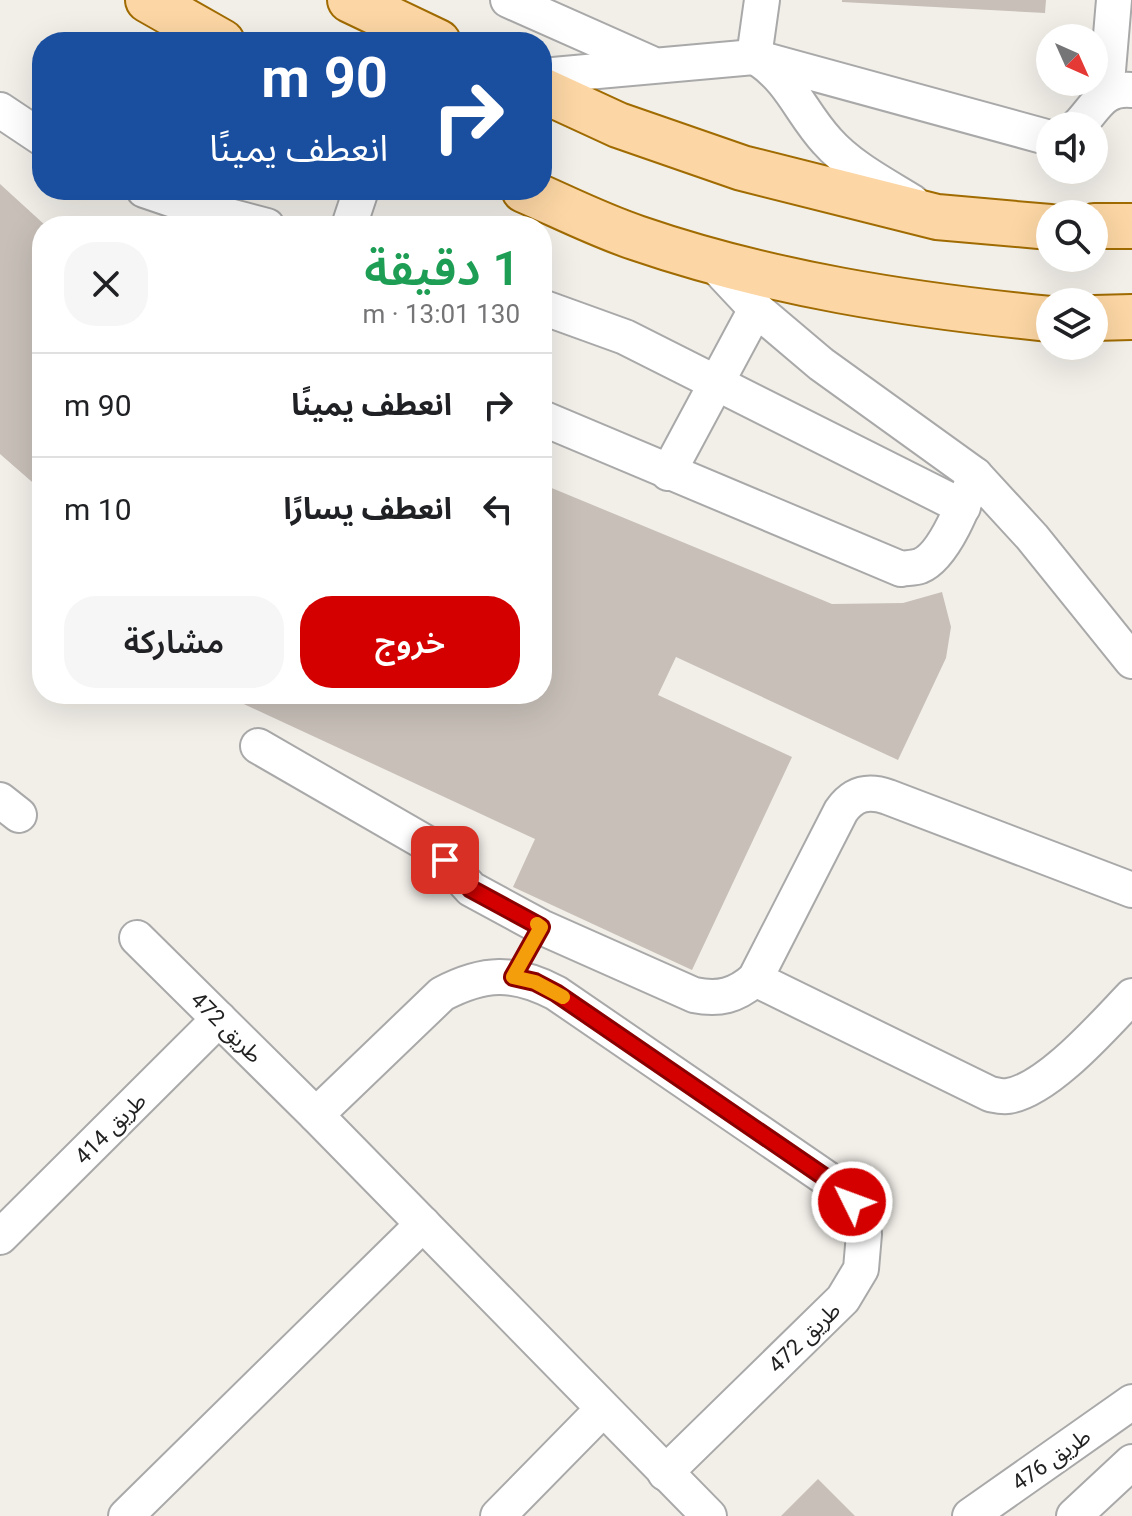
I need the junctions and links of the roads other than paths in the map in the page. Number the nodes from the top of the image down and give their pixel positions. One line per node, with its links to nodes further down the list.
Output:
1 (148, 0): 6 (main road)
2 (350, 0): 7 (main road)
3 (508, 0): 9 (street)
4 (762, 0): 8 (street)
5 (1114, 0): 11 (street)
6 (204, 32)
7 (417, 32)
8 (754, 57): 9 (street); 16 (street); 20 (street)
9 (653, 65): 10 (street)
10 (552, 75)
11 (1119, 92): 14 (street)
12 (552, 95): 20 (main road)
13 (0, 110): 15 (street)
14 (1088, 112)
15 (32, 131)
16 (1036, 134)
17 (173, 200): 19 (street)
18 (548, 200): 24 (main road)
19 (229, 216)
20 (937, 217): 21 (main road)
21 (1036, 226)
22 (1108, 226): 23 (main road)
23 (1132, 226)
24 (711, 261): 25 (street); 28 (main road)
25 (756, 309): 30 (street); 33 (street)
26 (552, 311): 30 (street)
27 (1132, 317): 29 (main road)
28 (1036, 318)
29 (1108, 318)
30 (718, 383): 32 (street); 34 (street)
31 (552, 422): 32 (street)
32 (668, 473): 34 (street)
33 (975, 475): 34 (street); 35 (street)
34 (963, 507)
35 (1132, 661)
36 (258, 746): 38 (street)
37 (1132, 890): 41 (street)
38 (541, 927): 40 (street); 41 (street)
39 (137, 938): 43 (street, طريق 472)
40 (513, 977): 44 (street, طريق 472); 50 (street, طريق 472)
41 (755, 979): 42 (street)
42 (1132, 996)
43 (219, 1019): 44 (street, طريق 472); 46 (street, طريق 414)
44 (316, 1115): 45 (street, طريق 472)
45 (423, 1224): 48 (street, طريق 472); 51 (street)
46 (0, 1237)
47 (1132, 1403): 54 (street, طريق 476)
48 (602, 1410): 50 (street, طريق 472); 52 (street)
49 (1132, 1462): 55 (street)
50 (665, 1473): 53 (street, طريق 472)
51 (126, 1516)
52 (498, 1516)
53 (709, 1516)
54 (970, 1516)
55 (1074, 1516)

